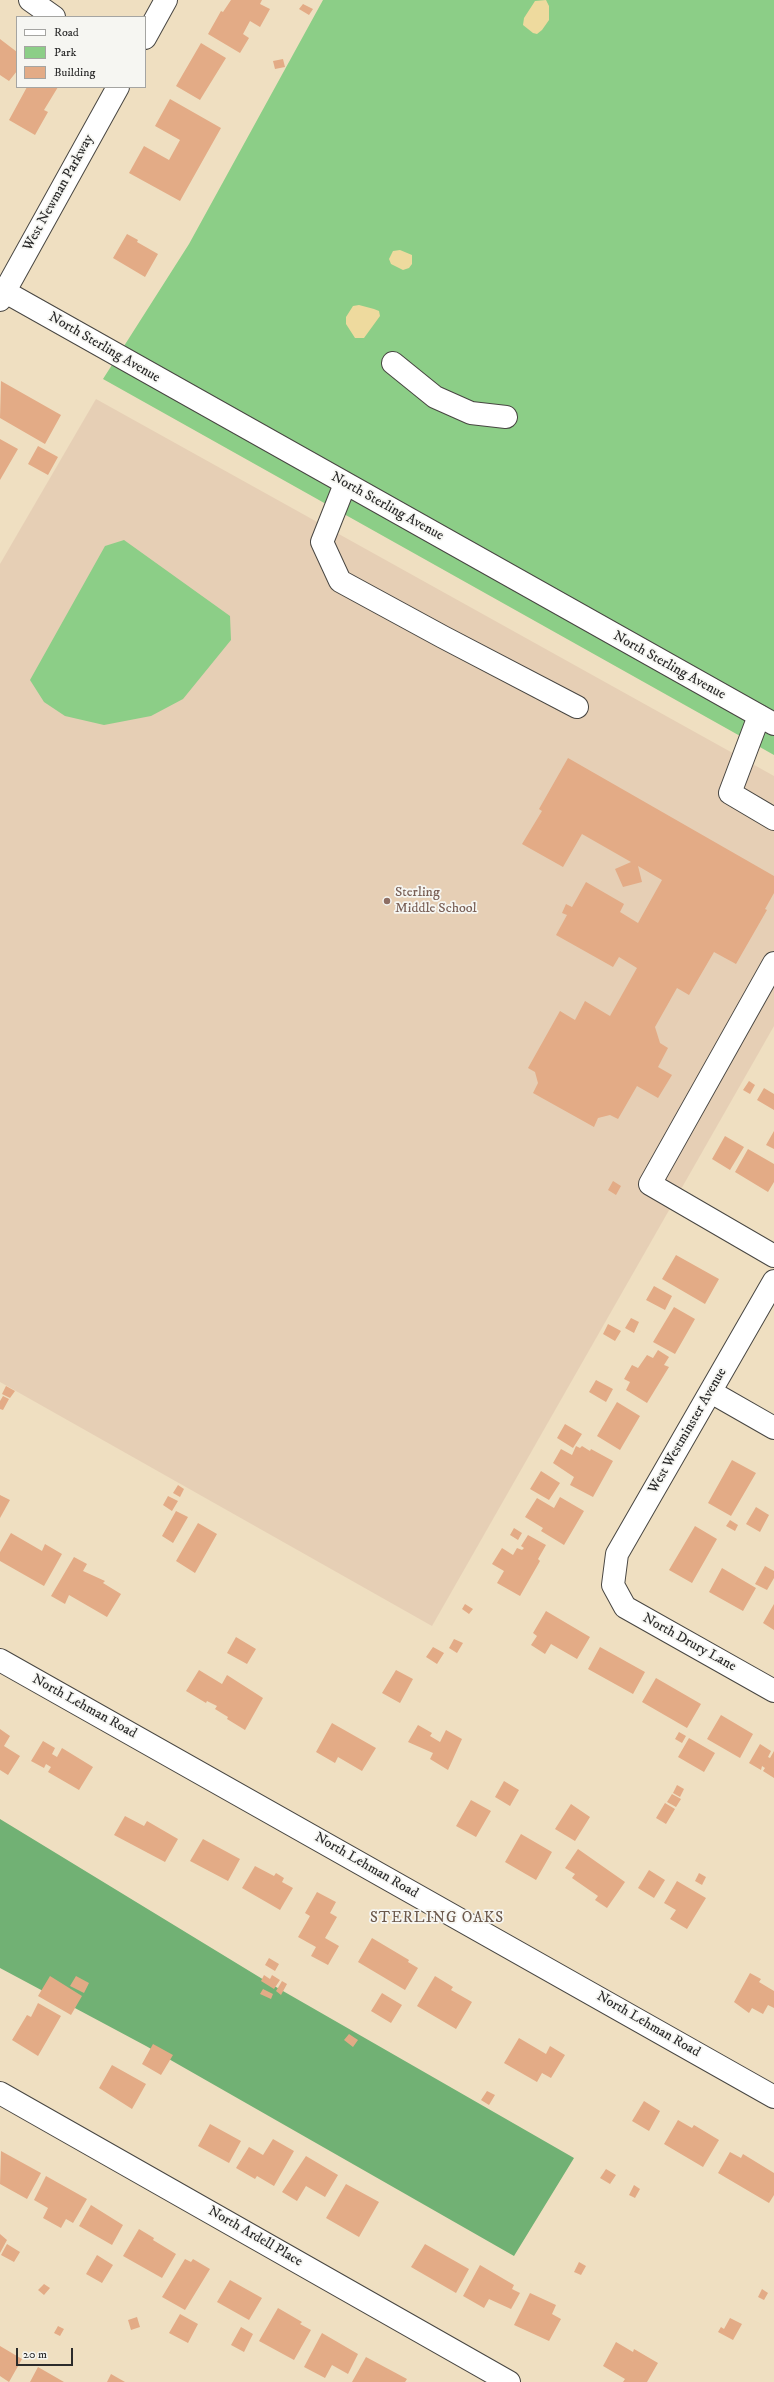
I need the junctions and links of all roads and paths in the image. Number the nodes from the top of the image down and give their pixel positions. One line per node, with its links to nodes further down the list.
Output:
1 (30, 0): 3 (street)
2 (166, 0): 4 (street)
3 (53, 16)
4 (146, 36)
5 (117, 88): 6 (street, West Newman Parkway)
6 (2, 293): 9 (street, North Sterling Avenue)
7 (393, 362): 8 (street)
8 (506, 417)
9 (345, 484): 10 (street); 11 (street, North Sterling Avenue)
10 (577, 707)
11 (767, 720): 12 (street)
12 (774, 819)
13 (774, 963): 14 (street)
14 (774, 1256)
15 (774, 1281): 16 (street, West Westminster Avenue)
16 (711, 1392): 17 (street); 18 (street, West Westminster Avenue)
17 (774, 1428)
18 (613, 1585): 20 (street, North Drury Lane)
19 (0, 1660): 22 (street, North Lehman Road)
20 (774, 1691)
21 (0, 2093): 23 (street, North Ardell Place)
22 (774, 2097)
23 (509, 2382)

